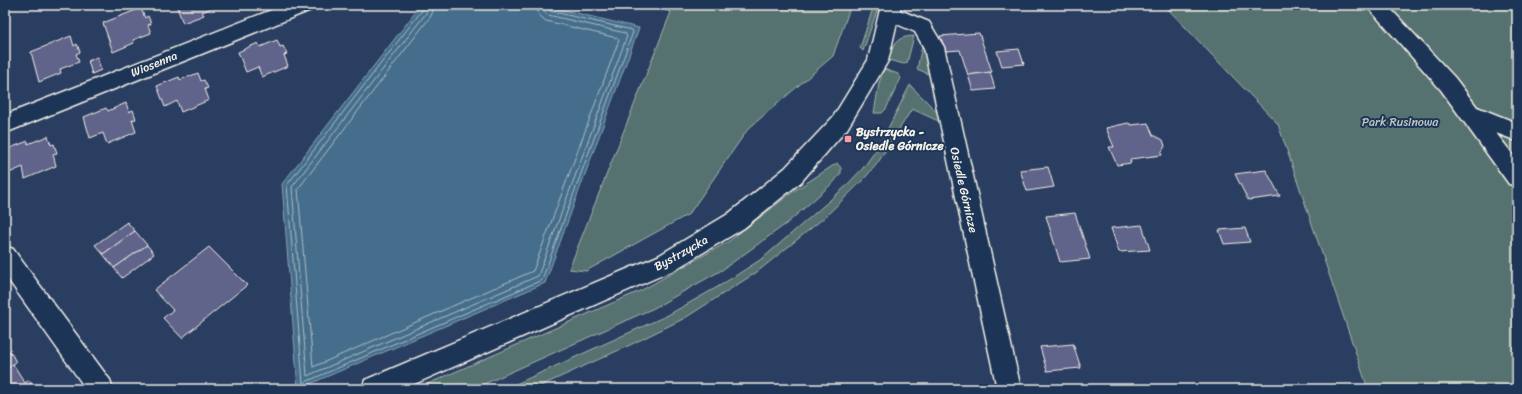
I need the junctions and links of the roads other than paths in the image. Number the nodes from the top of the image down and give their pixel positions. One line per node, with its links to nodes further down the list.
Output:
1 (304, 5): 5 (street, Wiosenna)
2 (1376, 5): 4 (street)
3 (890, 9): 10 (street, Bystrzycka); 11 (street, Osiedle Górnicze)
4 (1472, 114): 6 (street); 7 (street)
5 (5, 124)
6 (1517, 132)
7 (1517, 177)
8 (5, 256): 9 (street)
9 (101, 389)
10 (374, 389)
11 (1009, 389)

